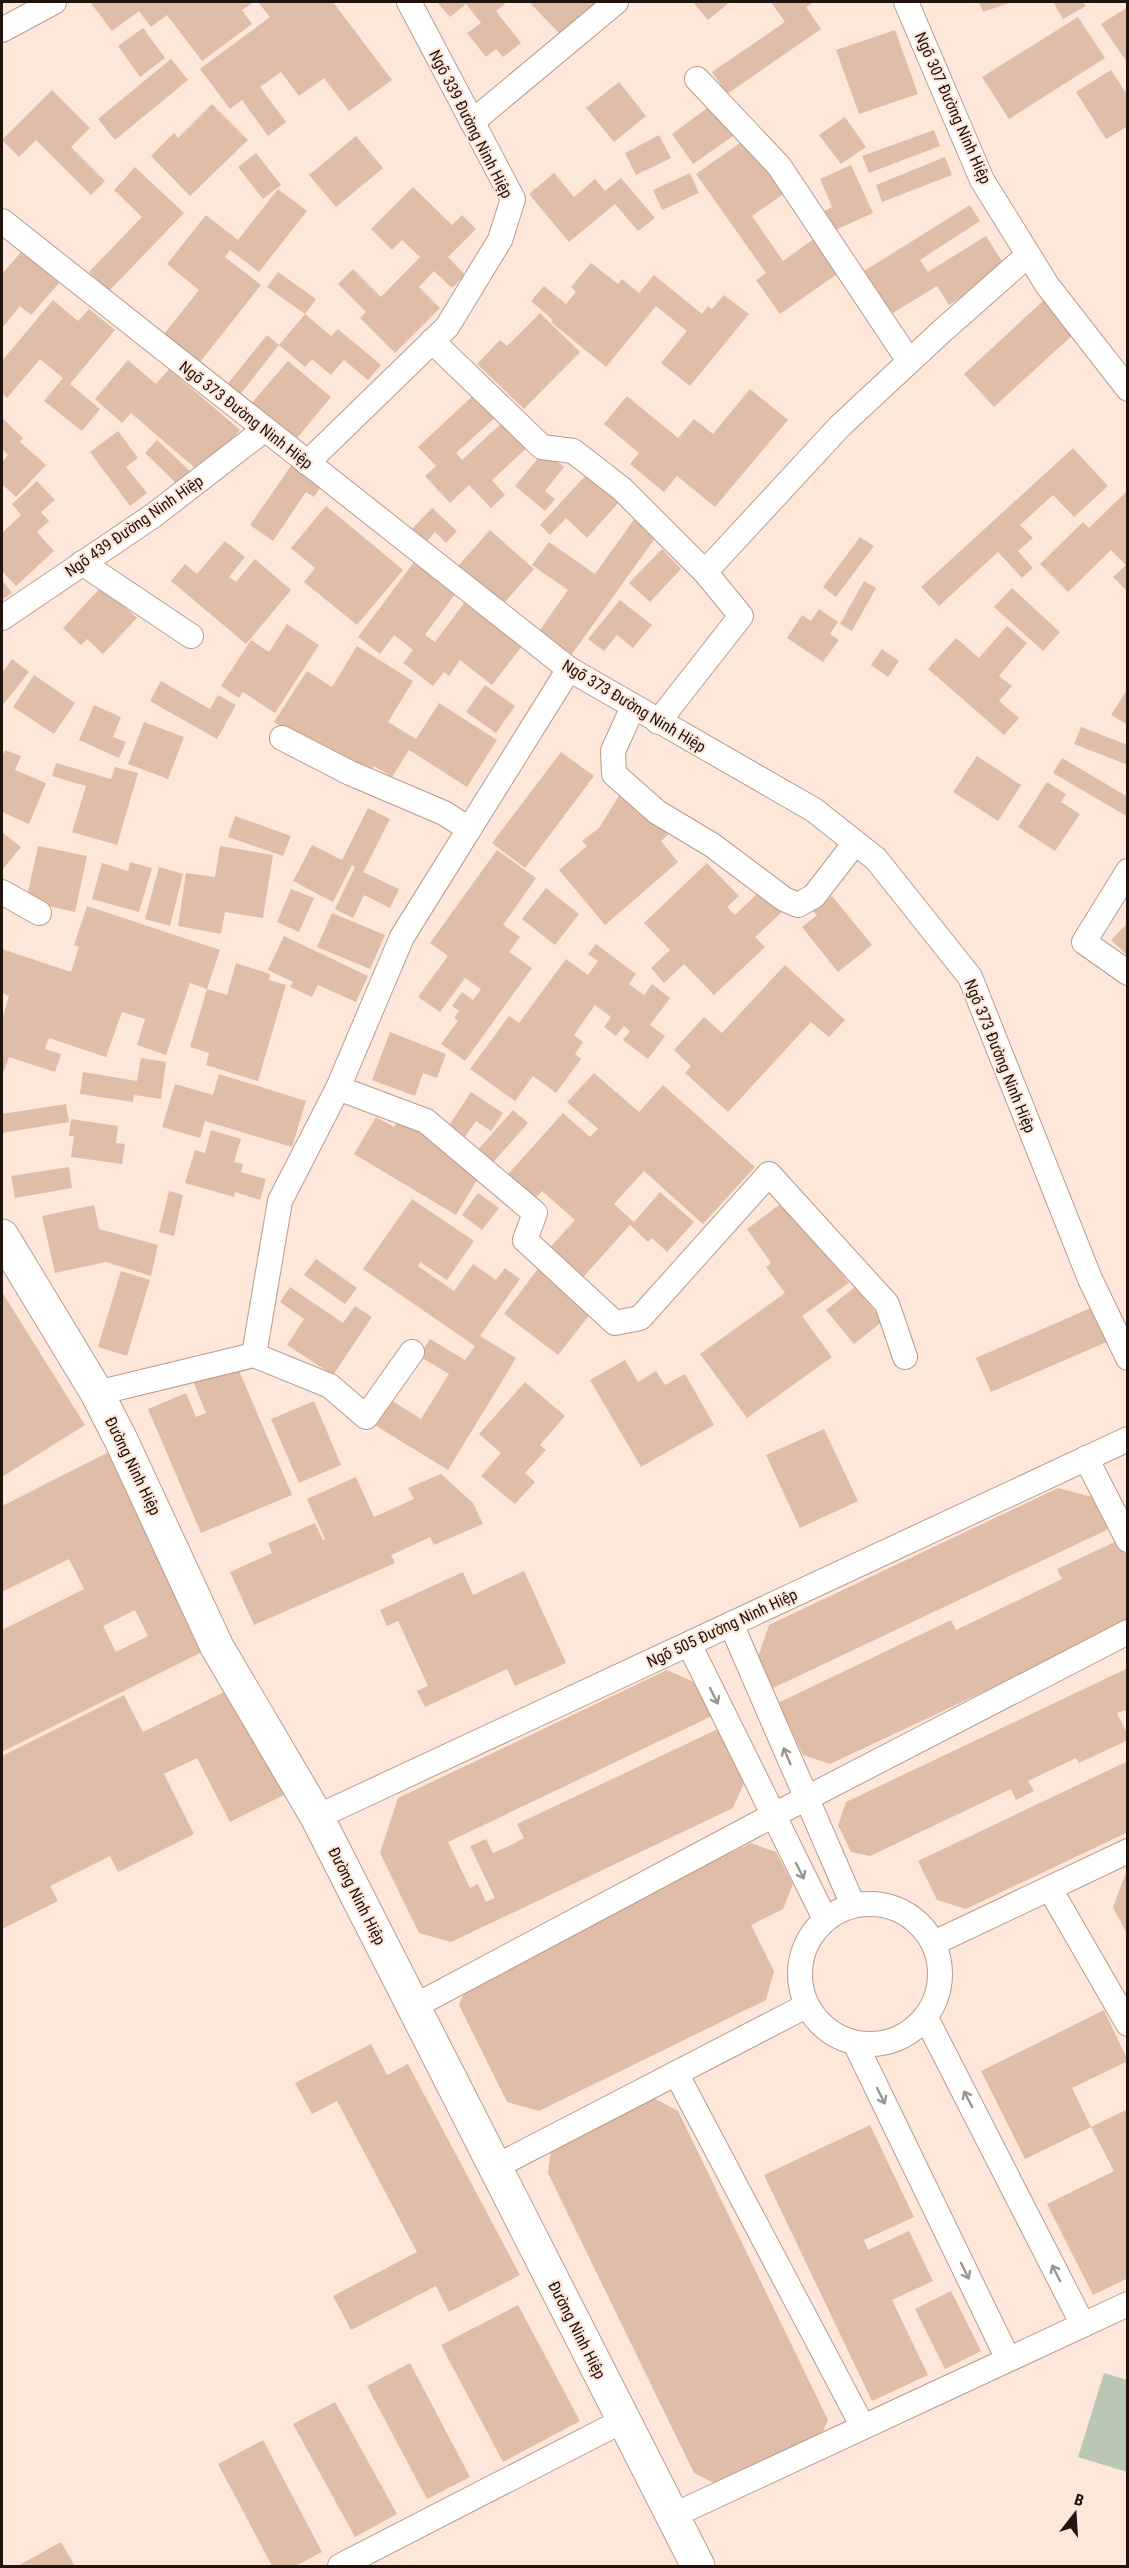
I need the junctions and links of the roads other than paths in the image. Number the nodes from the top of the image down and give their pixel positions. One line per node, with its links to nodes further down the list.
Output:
1 (54, 2): 5 (street)
2 (409, 2): 7 (street, Ngõ 339 Đường Ninh Hiệp)
3 (616, 2): 7 (street)
4 (906, 2): 9 (street, Ngõ 307 Đường Ninh Hiệp)
5 (2, 30)
6 (697, 79): 11 (street)
7 (472, 122): 10 (street, Ngõ 339 Đường Ninh Hiệp)
8 (2, 221): 13 (street, Ngõ 373 Đường Ninh Hiệp)
9 (1028, 255): 11 (street); 12 (street, Ngõ 307 Đường Ninh Hiệp)
10 (432, 341): 14 (street, Ngõ 339 Đường Ninh Hiệp); 16 (street)
11 (909, 361): 16 (street)
12 (1128, 389)
13 (264, 430): 14 (street, Ngõ 373 Đường Ninh Hiệp); 15 (street, Ngõ 439 Đường Ninh Hiệp)
14 (307, 463): 19 (street, Ngõ 373 Đường Ninh Hiệp)
15 (82, 563): 17 (street, Ngõ 439 Đường Ninh Hiệp); 18 (street)
16 (705, 572): 21 (street)
17 (2, 618)
18 (191, 636)
19 (569, 669): 20 (street, Ngõ 373 Đường Ninh Hiệp); 23 (street)
20 (633, 707): 21 (street, Ngõ 373 Đường Ninh Hiệp); 24 (street)
21 (658, 722): 24 (street, Ngõ 373 Đường Ninh Hiệp)
22 (282, 738): 23 (street)
23 (469, 829): 29 (street)
24 (855, 843): 34 (street, Ngõ 373 Đường Ninh Hiệp)
25 (1128, 871): 28 (street)
26 (2, 892): 27 (street)
27 (39, 913)
28 (1128, 973)
29 (338, 1088): 32 (street); 33 (street)
30 (2, 1236): 35 (main road, Đường Ninh Hiệp)
31 (412, 1353): 32 (street)
32 (254, 1355): 35 (street)
33 (905, 1357)
34 (1128, 1358)
35 (97, 1393): 44 (main road, Đường Ninh Hiệp)
36 (1128, 1439): 37 (street, Ngõ 505 Đường Ninh Hiệp)
37 (1086, 1458): 38 (street); 39 (street, Ngõ 505 Đường Ninh Hiệp)
38 (1128, 1540)
39 (731, 1624): 41 (street, Ngõ 505 Đường Ninh Hiệp); 42 (street, one-way to 39)
40 (1128, 1632): 42 (street)
41 (688, 1644): 43 (street, one-way to 43); 44 (street, Ngõ 505 Đường Ninh Hiệp)
42 (806, 1799): 43 (street); 47 (street)
43 (772, 1816): 48 (street, one-way to 48); 51 (street)
44 (317, 1817): 51 (main road, Đường Ninh Hiệp)
45 (1128, 1851): 46 (street)
46 (1050, 1889): 49 (street); 53 (street)
47 (853, 1905): 48 (street); 49 (street)
48 (825, 1919): 50 (street)
49 (934, 1943): 52 (street)
50 (806, 2006): 54 (street); 55 (street)
51 (413, 2007): 56 (main road, Đường Ninh Hiệp)
52 (926, 2018): 54 (street); 58 (street, one-way to 52)
53 (1128, 2024)
54 (855, 2043): 59 (street, one-way to 59)
55 (676, 2073): 56 (street); 61 (street)
56 (495, 2168): 60 (main road, Đường Ninh Hiệp)
57 (1128, 2304): 58 (street)
58 (1083, 2325): 59 (street)
59 (1008, 2360): 61 (street)
60 (624, 2420): 62 (main road, Đường Ninh Hiệp); 63 (street)
61 (863, 2427): 62 (street)
62 (672, 2516): 64 (main road, Đường Ninh Hiệp)
63 (340, 2566)
64 (698, 2566)

